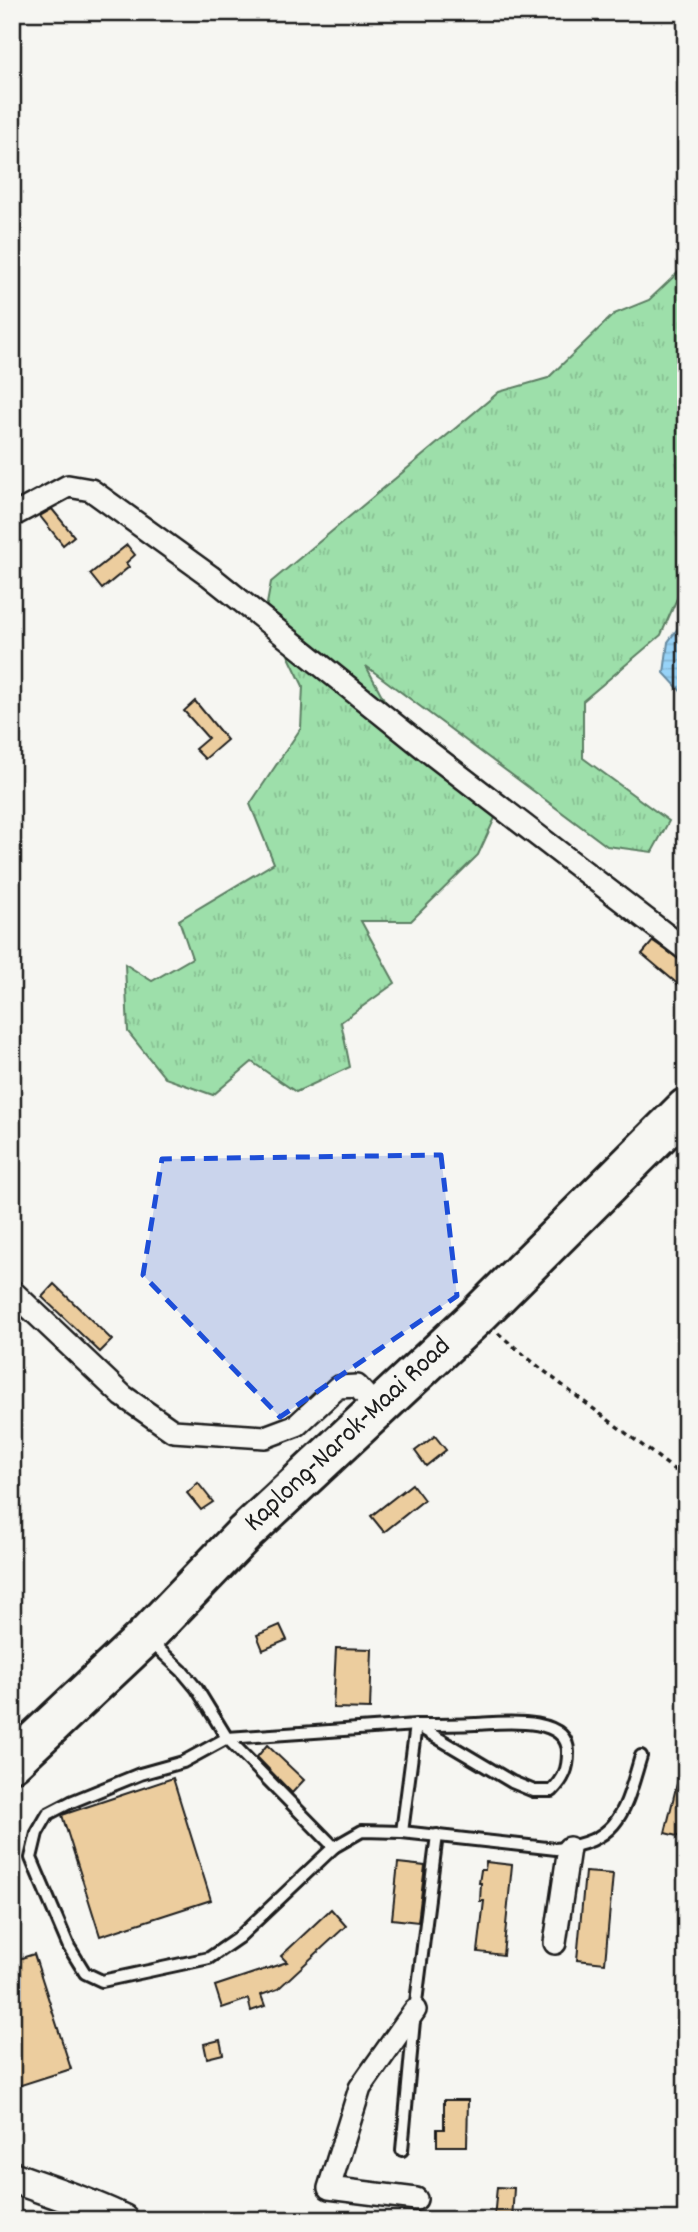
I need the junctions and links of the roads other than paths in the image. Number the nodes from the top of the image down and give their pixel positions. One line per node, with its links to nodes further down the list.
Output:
1 (12, 516): 2 (street)
2 (686, 950)
3 (686, 1108): 5 (highway, Kaplong-Narok-Maai Road)
4 (12, 1291): 5 (street)
5 (377, 1408): 6 (highway, Kaplong-Narok-Maai Road)
6 (145, 1637): 8 (lane); 10 (highway, Kaplong-Narok-Maai Road)
7 (416, 1725): 7 (lane); 8 (lane); 11 (lane)
8 (227, 1738): 13 (lane); 13 (lane)
9 (641, 1756): 14 (lane)
10 (12, 1762)
11 (402, 1832): 12 (lane); 13 (lane)
12 (437, 1835): 14 (lane); 16 (lane)
13 (334, 1847)
14 (569, 1848): 15 (street)
15 (555, 1943)
16 (415, 2010): 17 (lane); 19 (street)
17 (402, 2150)
18 (12, 2177): 20 (main road)
19 (416, 2199)
20 (123, 2220)

